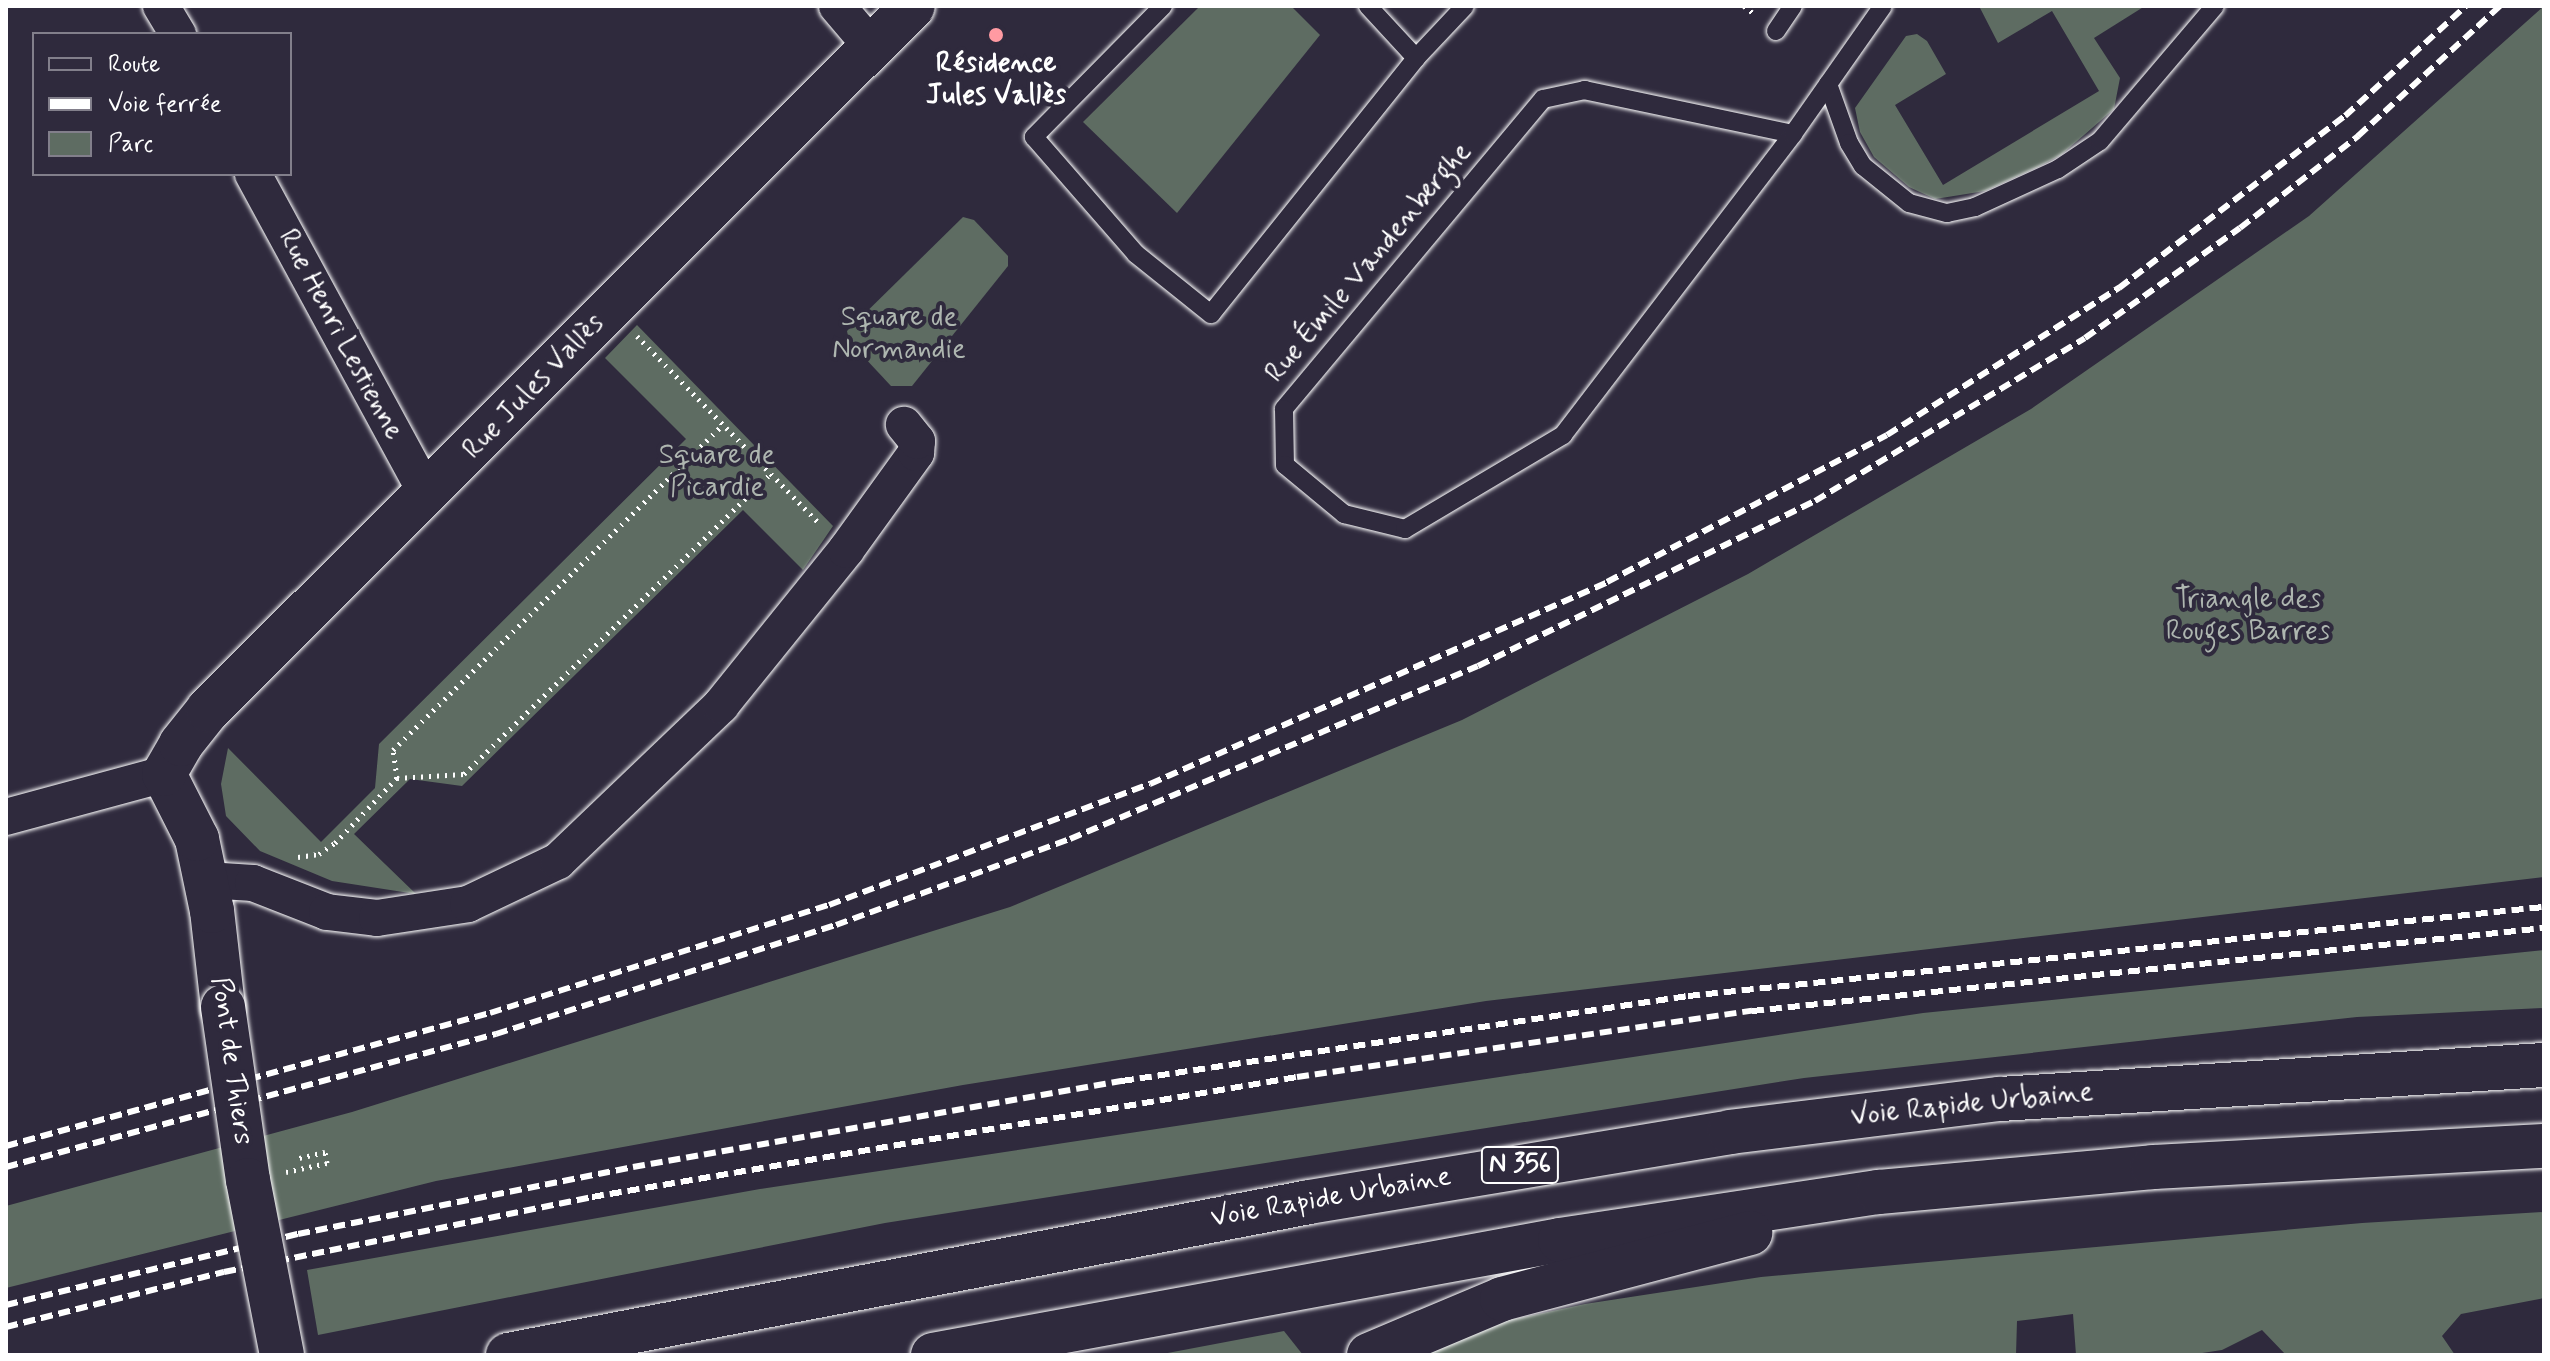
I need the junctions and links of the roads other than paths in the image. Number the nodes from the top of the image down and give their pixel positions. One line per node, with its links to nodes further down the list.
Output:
1 (161, 6): 11 (street)
2 (837, 6): 12 (street)
3 (913, 6): 12 (main road, Rue Jules Vallès)
4 (1163, 6): 13 (lane)
5 (1368, 6): 13 (lane)
6 (1465, 6): 13 (lane)
7 (1793, 6): 10 (lane)
8 (1883, 6): 14 (lane, Rue Émile Vandenberghe)
9 (2215, 6): 14 (lane)
10 (1776, 31)
11 (177, 32)
12 (871, 46): 18 (main road, Rue Jules Vallès)
13 (1416, 58)
14 (1828, 84): 15 (lane, Rue Émile Vandenberghe)
15 (1793, 134): 15 (lane, Rue Émile Vandenberghe)
16 (254, 176): 18 (street, Rue Henri Lestienne)
17 (904, 425): 21 (street)
18 (428, 496): 19 (main road, Rue Jules Vallès)
19 (164, 774): 20 (street); 21 (main road, Pont de Thiers)
20 (6, 817)
21 (207, 880): 25 (main road, Pont de Thiers, bridge)
22 (2544, 1065): 26 (main road, Voie Rapide Urbaine / N 356)
23 (2544, 1146): 24 (main road)
24 (1879, 1192): 27 (main road); 28 (main road)
25 (282, 1355)
26 (508, 1355)
27 (933, 1355)
28 (1369, 1355)

